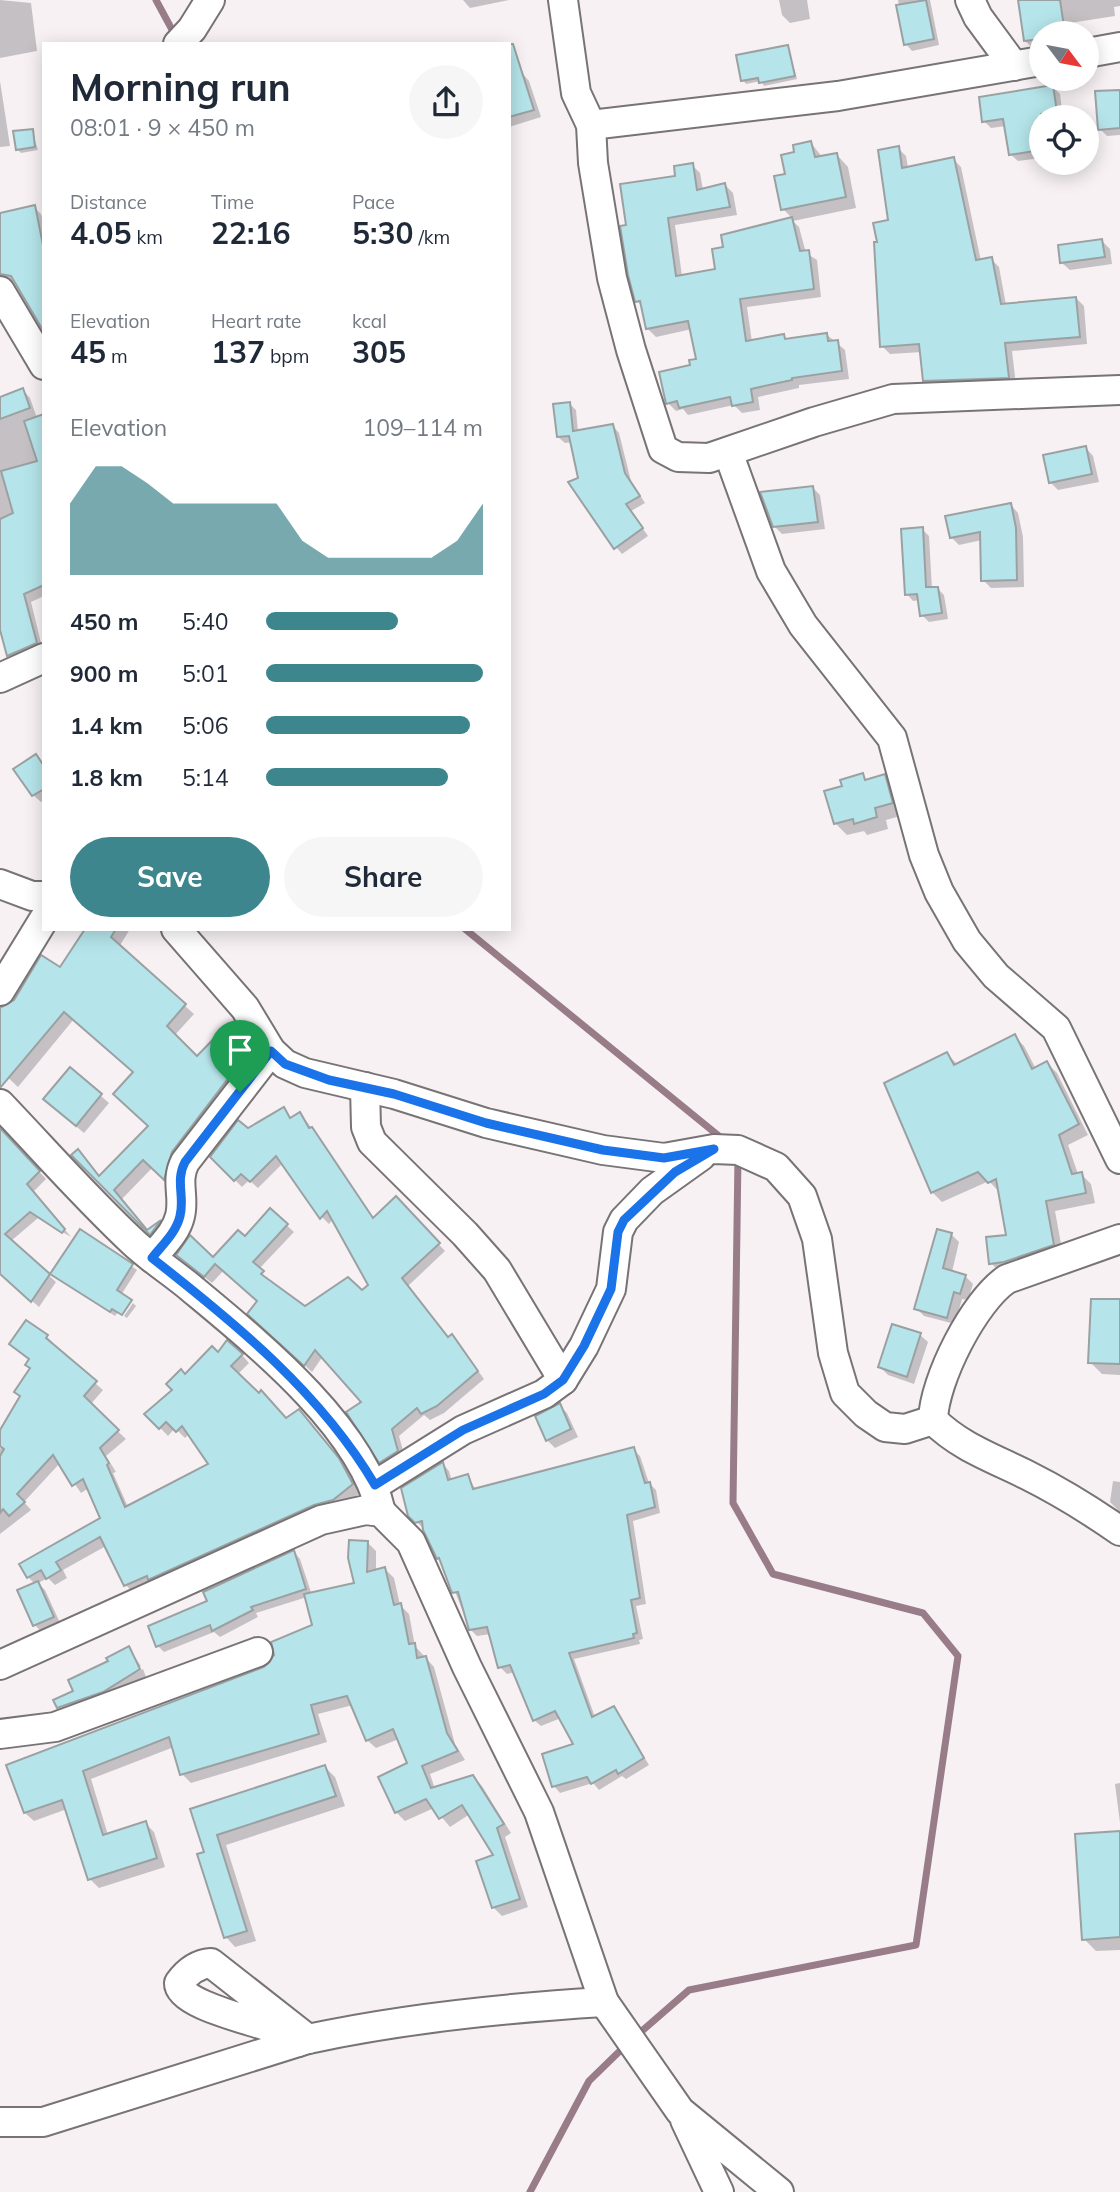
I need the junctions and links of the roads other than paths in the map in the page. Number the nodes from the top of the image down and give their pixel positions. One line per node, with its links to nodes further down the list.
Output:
1 (210, 0): 4 (street)
2 (563, 0): 9 (street)
3 (970, 0): 8 (street)
4 (180, 42)
5 (1120, 47): 6 (street)
6 (1099, 51)
7 (1029, 63): 8 (street)
8 (1014, 65): 9 (street)
9 (591, 125): 13 (street)
10 (2, 301): 11 (street)
11 (42, 362)
12 (1120, 390): 13 (street)
13 (728, 452): 25 (street)
14 (42, 659): 15 (street)
15 (0, 678)
16 (0, 884): 17 (street)
17 (42, 896)
18 (42, 922): 20 (street)
19 (178, 931): 21 (street)
20 (0, 992)
21 (271, 1051): 22 (street); 27 (street)
22 (365, 1087): 24 (street); 28 (street)
23 (0, 1104): 27 (street)
24 (714, 1149): 28 (street); 29 (street)
25 (1120, 1159)
26 (1120, 1239): 29 (street)
27 (152, 1258): 30 (street)
28 (563, 1380): 30 (street)
29 (933, 1420): 31 (street)
30 (378, 1498): 33 (street); 35 (street)
31 (1120, 1531)
32 (258, 1652): 34 (street)
33 (0, 1665)
34 (0, 1734)
35 (604, 2002): 36 (street); 37 (street)
36 (680, 2111): 38 (street); 39 (street)
37 (0, 2122)
38 (719, 2192)
39 (779, 2192)

